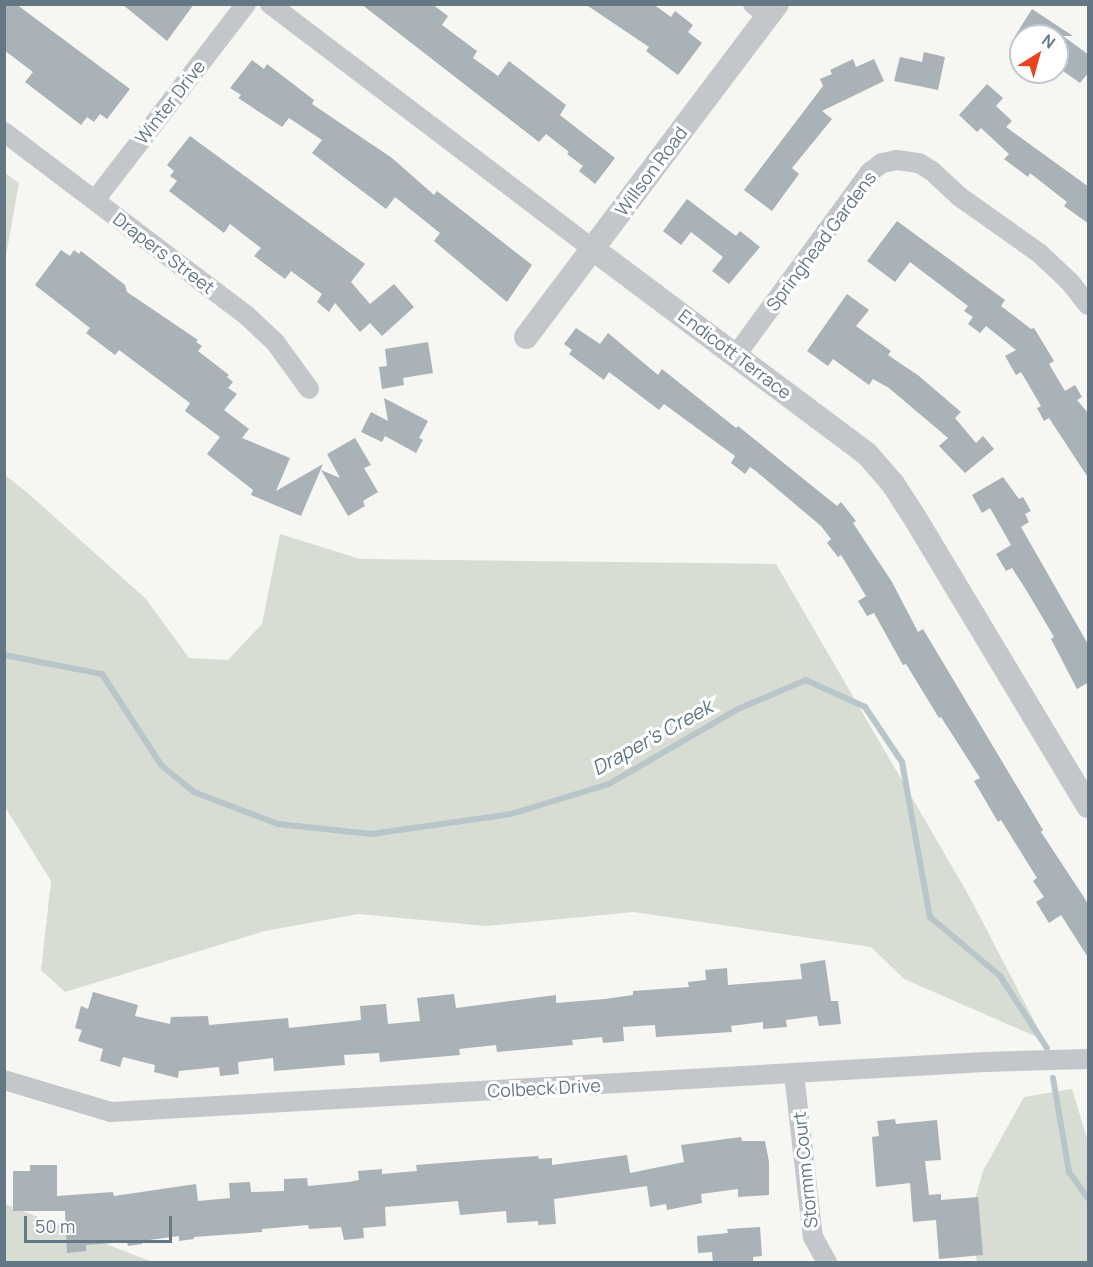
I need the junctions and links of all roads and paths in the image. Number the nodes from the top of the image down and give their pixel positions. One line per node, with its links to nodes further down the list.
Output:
1 (246, 4): 5 (street, Winter Drive)
2 (270, 4): 6 (street, Endicott Terrace)
3 (766, 8): 6 (street, Willson Road)
4 (4, 132): 5 (street, Drapers Street)
5 (95, 200): 10 (street, Drapers Street)
6 (593, 249): 8 (street, Willson Road); 9 (street, Endicott Terrace)
7 (1089, 304): 9 (street, Springhead Gardens)
8 (526, 338)
9 (736, 355): 11 (street, Endicott Terrace)
10 (309, 389)
11 (1089, 806)
12 (1089, 1059): 13 (street, Colbeck Drive)
13 (794, 1074): 14 (street, Colbeck Drive); 15 (street, Stormm Court)
14 (4, 1080)
15 (827, 1263)

